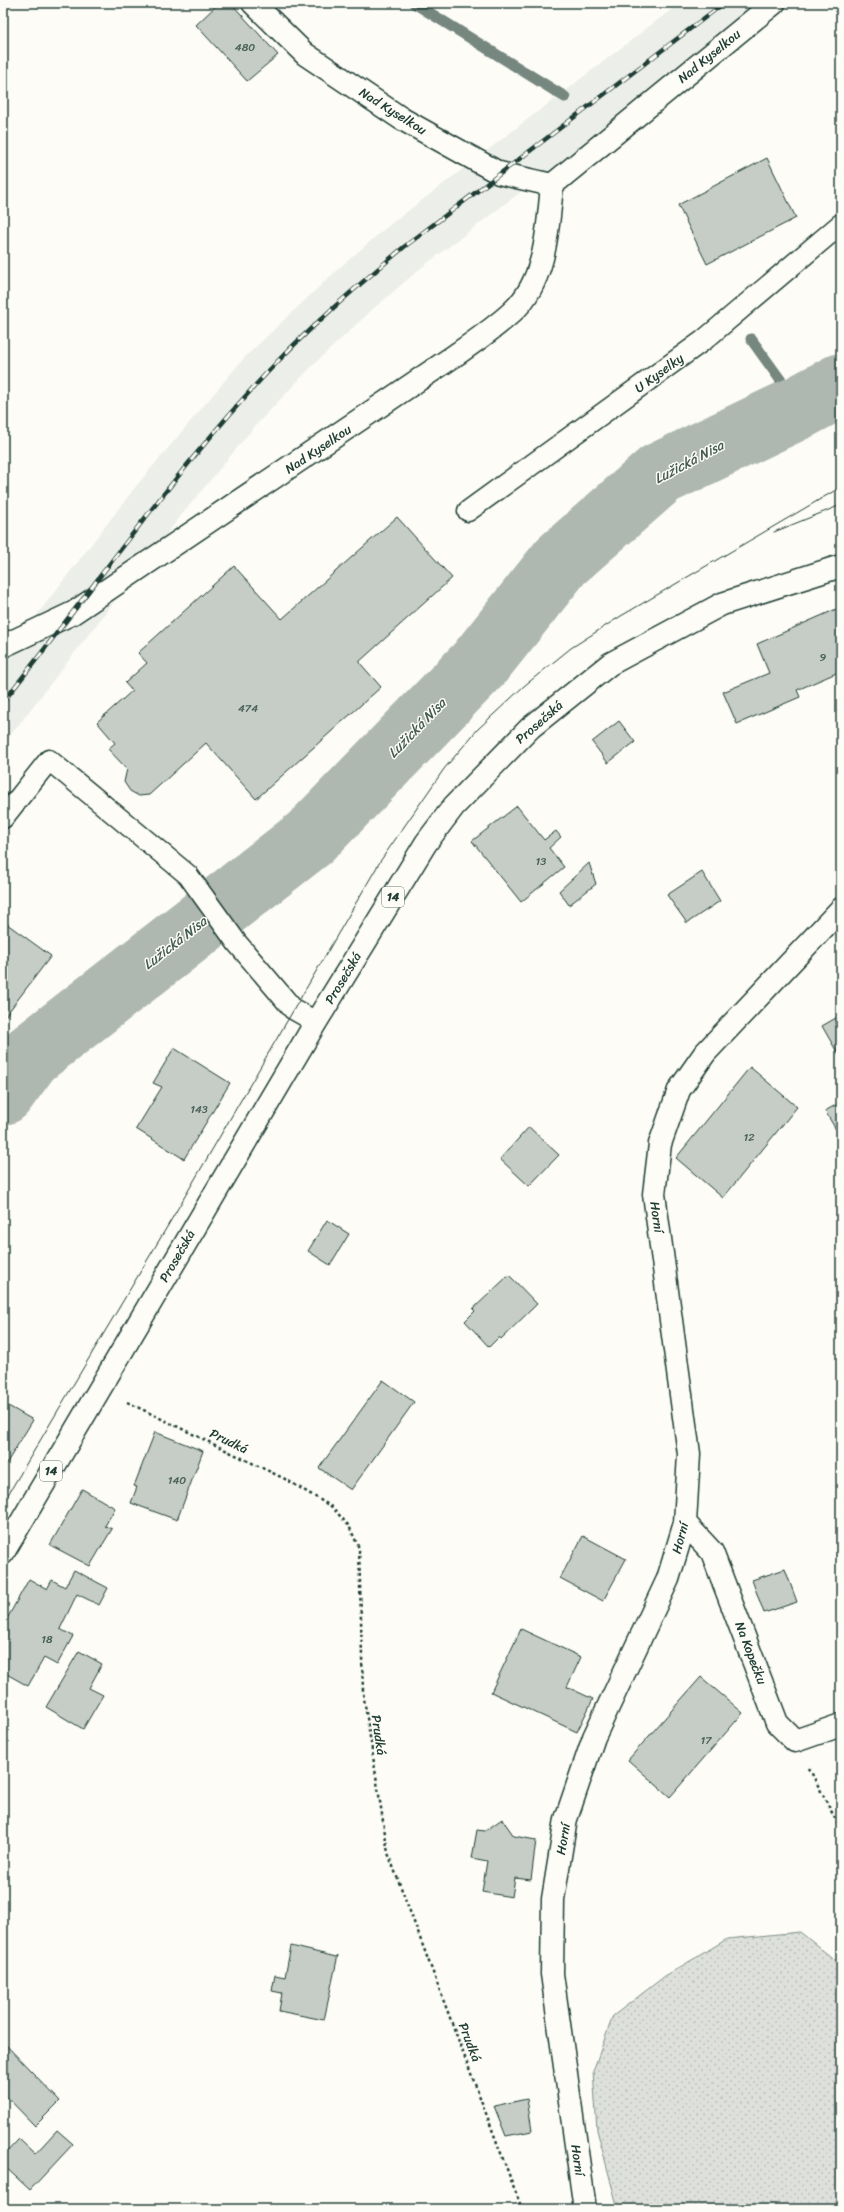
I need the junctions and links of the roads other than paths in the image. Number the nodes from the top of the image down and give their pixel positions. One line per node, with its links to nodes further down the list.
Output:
1 (253, 3): 3 (street, Nad Kyselkou)
2 (774, 3): 3 (street, Nad Kyselkou)
3 (552, 186): 7 (street, Nad Kyselkou)
4 (841, 224): 5 (lane, U Kyselky)
5 (468, 511)
6 (841, 566): 10 (street, Prosečská / 14)
7 (3, 646)
8 (3, 818): 10 (lane)
9 (841, 909): 11 (street, Horní)
10 (316, 1022): 12 (street, Prosečská / 14)
11 (685, 1523): 13 (street, Na Kopečku); 14 (street, Horní)
12 (3, 1553)
13 (841, 1725)
14 (585, 2209)

